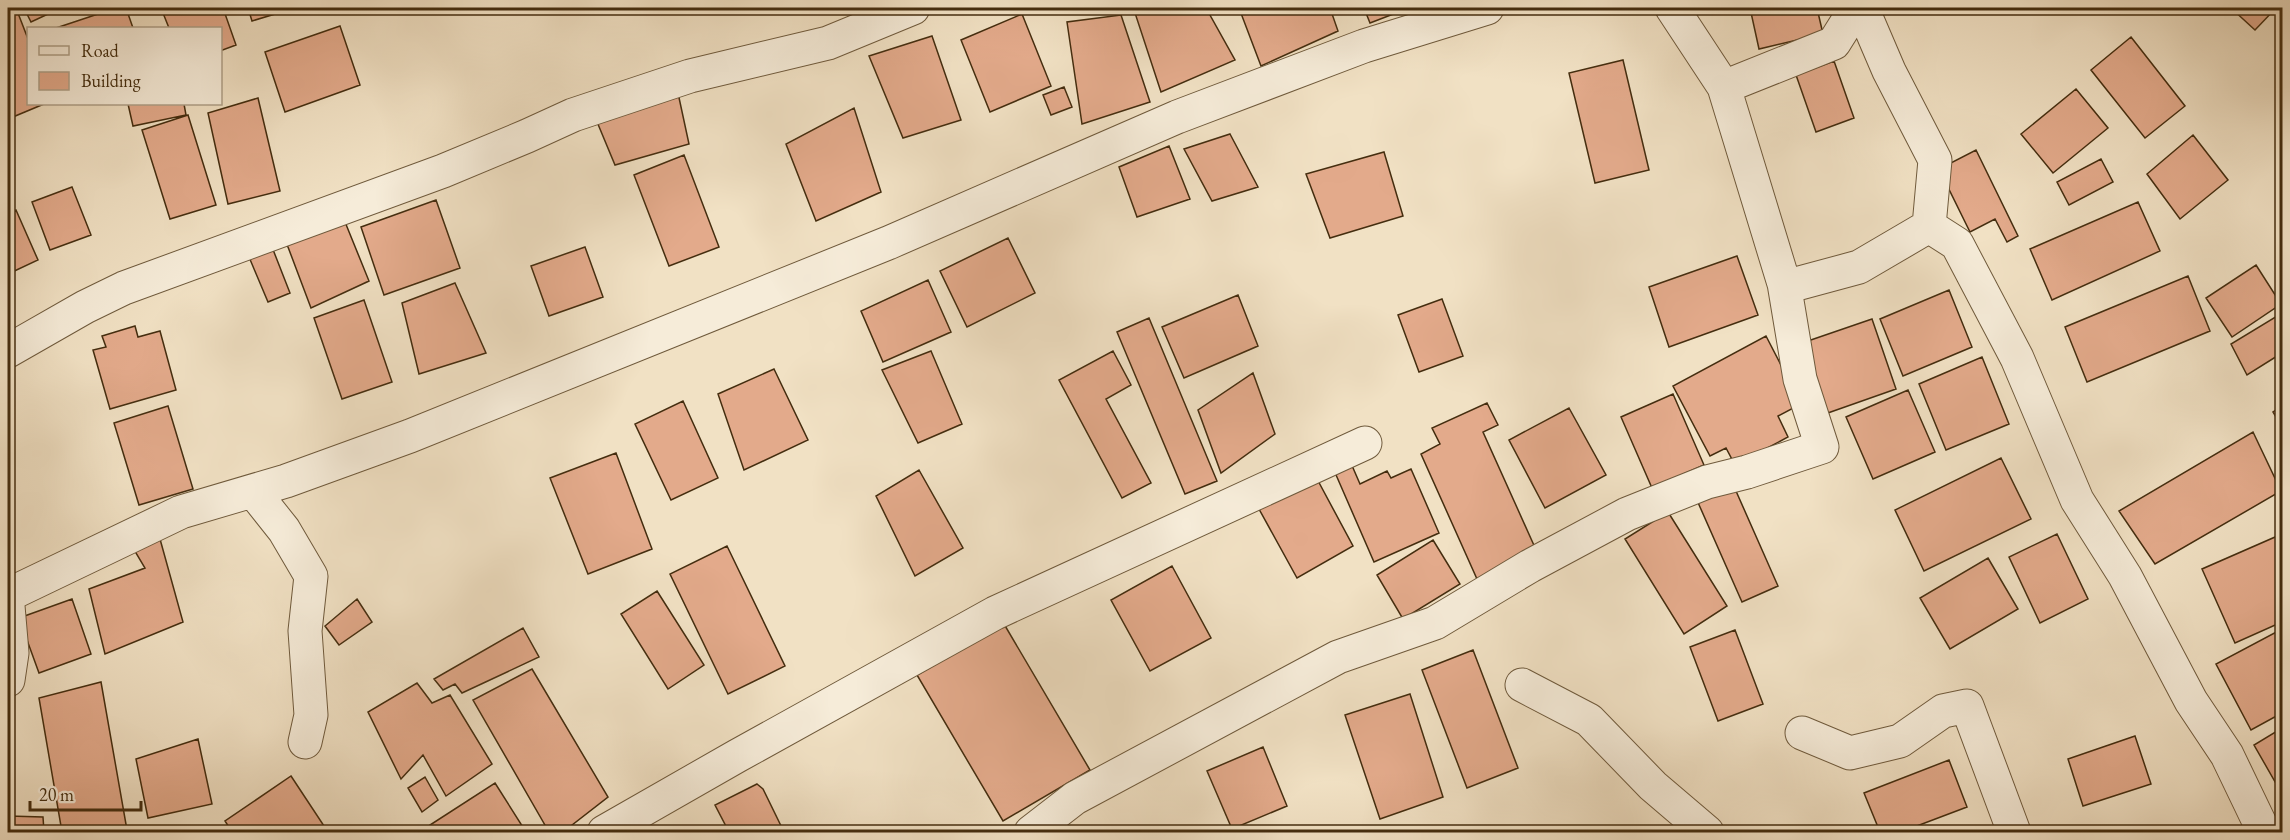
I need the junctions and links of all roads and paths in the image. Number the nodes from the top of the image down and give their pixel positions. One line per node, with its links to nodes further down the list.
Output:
1 (913, 8): 9 (street)
2 (1487, 8): 11 (street)
3 (1672, 8): 6 (street)
4 (1856, 8): 6 (street)
5 (1862, 8): 7 (street)
6 (1724, 87): 8 (street)
7 (1929, 226): 8 (street); 22 (street)
8 (1784, 283): 19 (street)
9 (8, 351)
10 (1365, 443): 18 (street)
11 (253, 491): 12 (street); 17 (street)
12 (8, 595)
13 (8, 606): 14 (street)
14 (8, 680)
15 (1522, 685): 20 (street)
16 (1802, 733): 21 (street)
17 (305, 742)
18 (604, 832)
19 (1031, 832)
20 (1707, 832)
21 (2014, 832)
22 (2264, 832)

